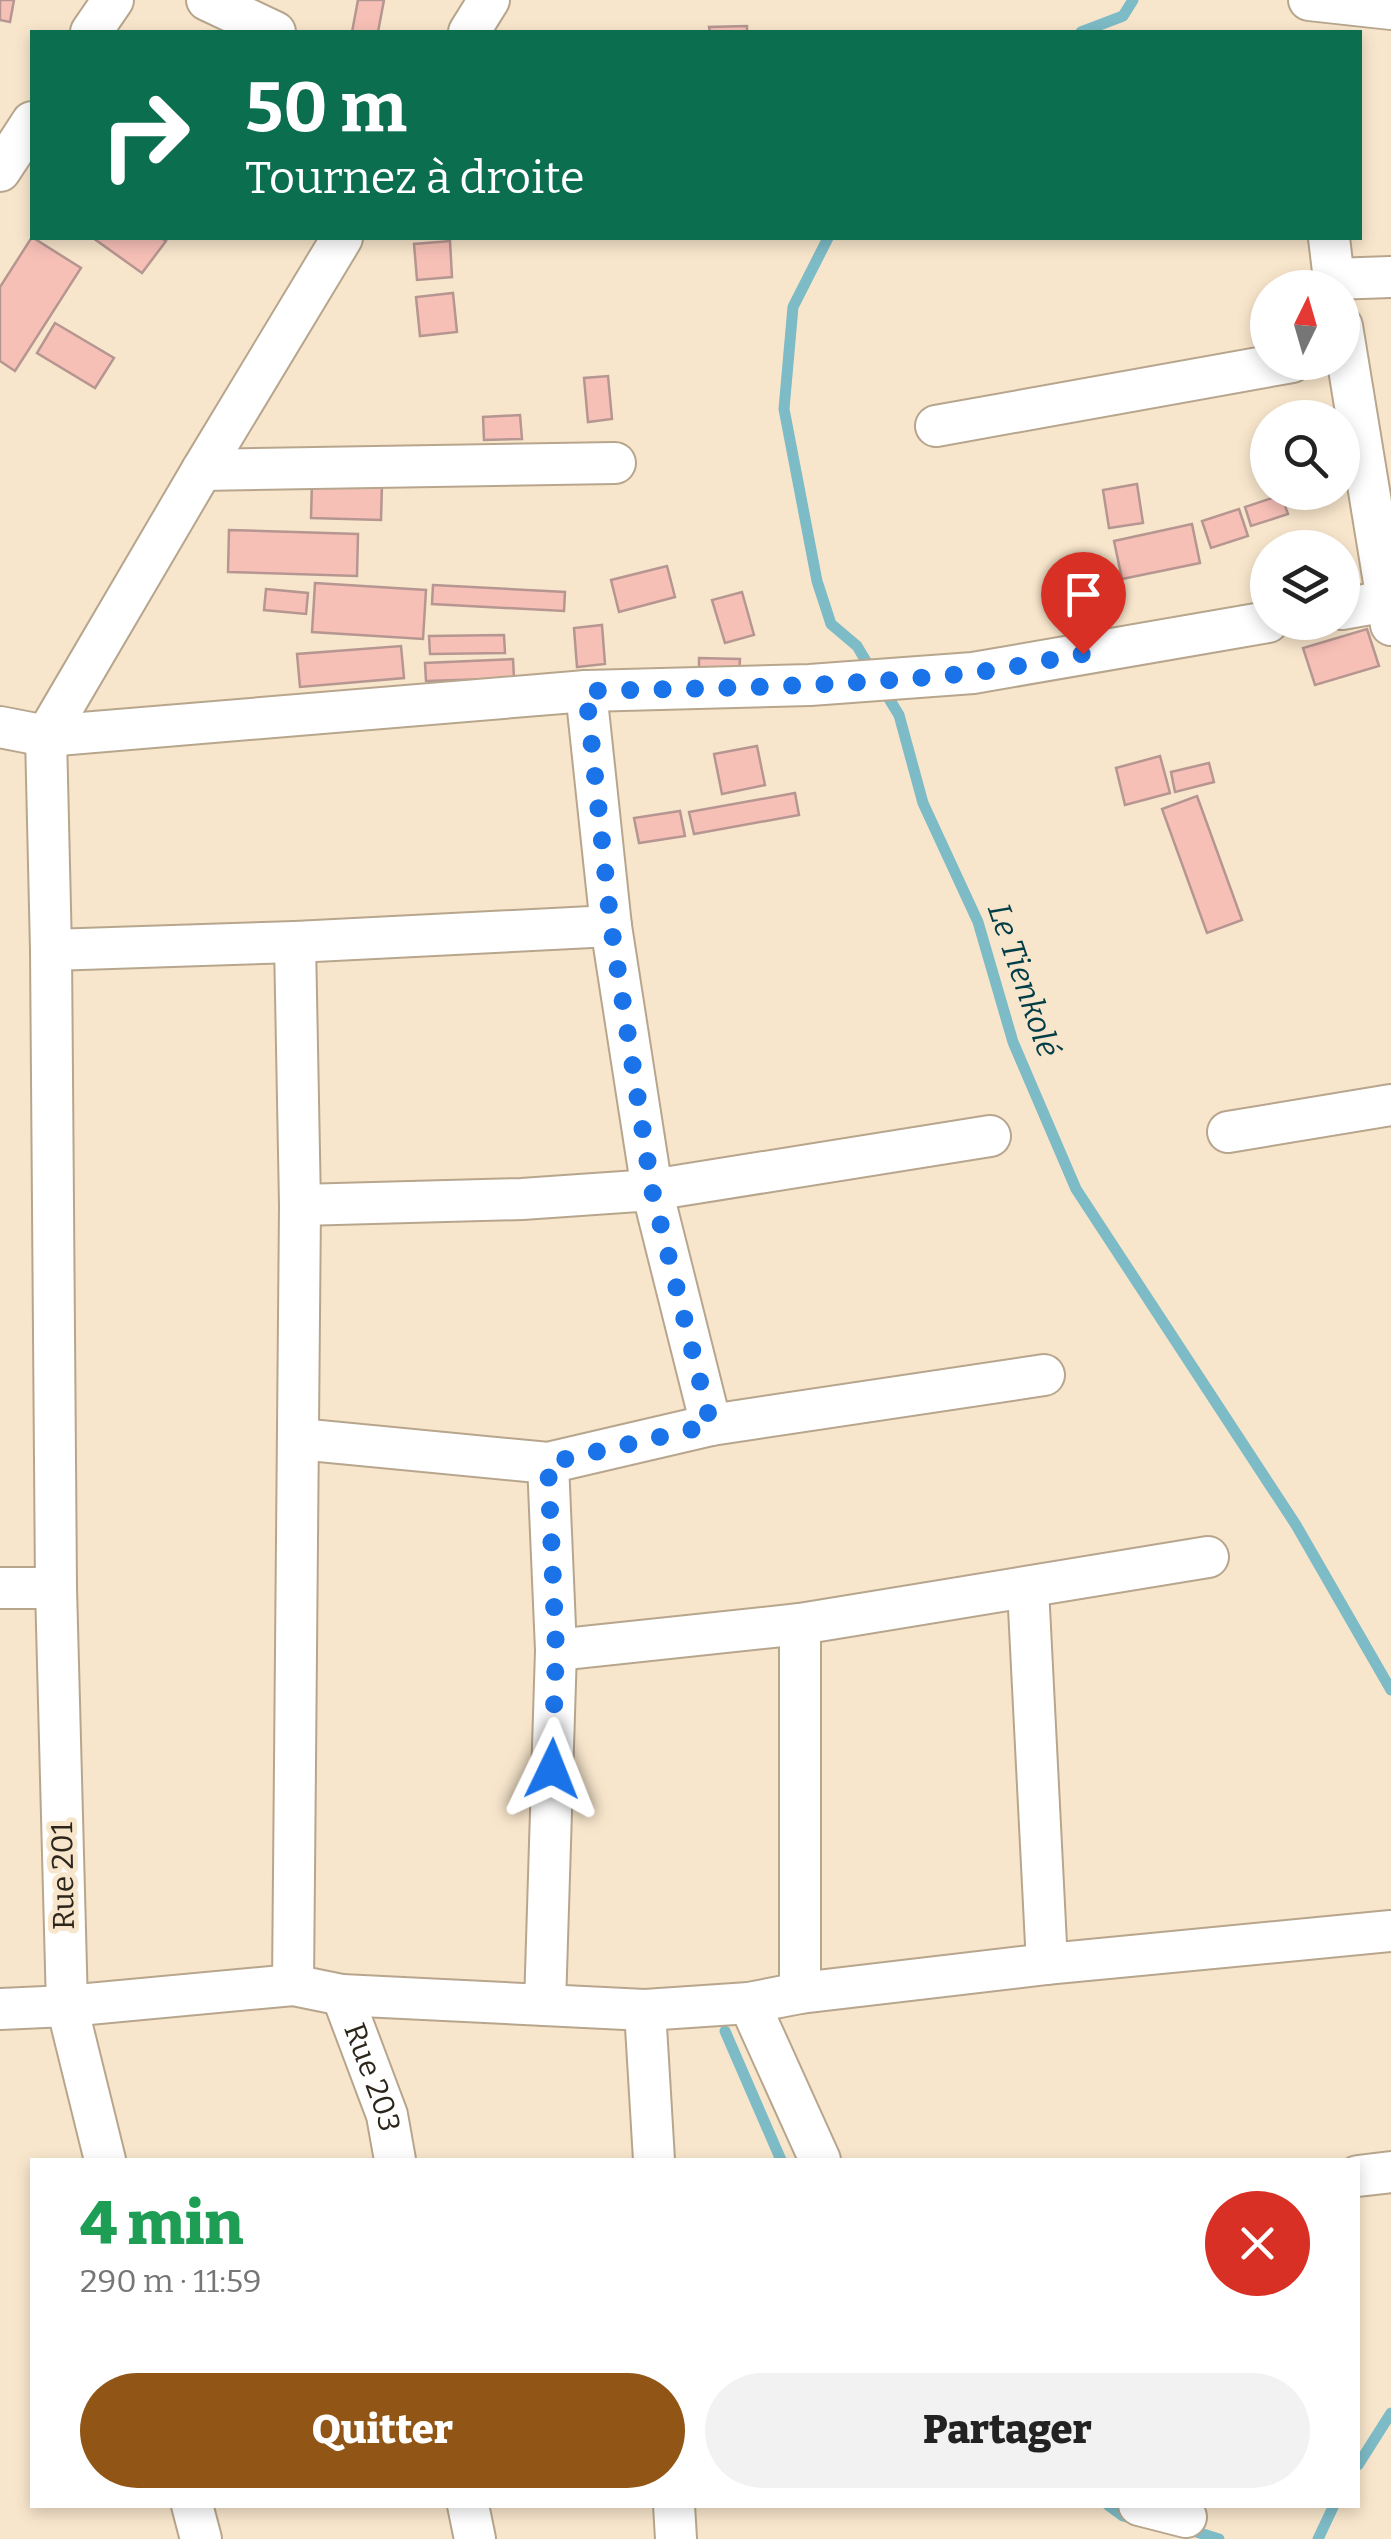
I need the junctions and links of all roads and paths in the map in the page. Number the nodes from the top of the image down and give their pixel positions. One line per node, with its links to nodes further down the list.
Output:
1 (113, 0): 6 (street)
2 (207, 0): 7 (street)
3 (489, 0): 8 (street)
4 (1307, 0): 5 (street); 9 (street)
5 (1391, 10)
6 (92, 30)
7 (271, 30)
8 (469, 30)
9 (1308, 30)
10 (30, 125): 11 (street)
11 (0, 171)
12 (341, 240): 21 (street)
13 (1329, 240): 14 (street)
14 (1333, 270)
15 (1391, 277): 16 (street)
16 (1360, 280)
17 (1250, 370): 19 (street)
18 (1350, 380): 23 (street)
19 (936, 426)
20 (615, 464): 21 (street)
21 (202, 470): 27 (street)
22 (1360, 611): 23 (street)
23 (1389, 613)
24 (1250, 625): 25 (street)
25 (586, 691): 27 (street); 28 (street)
26 (0, 727): 27 (street)
27 (46, 736): 30 (street, Rue 201)
28 (611, 926): 29 (street); 34 (street)
29 (296, 942): 30 (street); 35 (street)
30 (51, 950): 42 (street, Rue 201)
31 (1391, 1105): 32 (street)
32 (1228, 1132)
33 (990, 1136): 34 (street)
34 (652, 1190): 35 (street); 37 (street)
35 (300, 1205): 38 (street)
36 (1044, 1375): 37 (street)
37 (711, 1425): 39 (street)
38 (299, 1439): 39 (street); 48 (street)
39 (548, 1463): 45 (street)
40 (1208, 1557): 43 (street)
41 (0, 1588): 42 (street)
42 (56, 1588): 53 (street, Rue 201)
43 (1028, 1588): 44 (street); 47 (street)
44 (800, 1624): 45 (street); 49 (street)
45 (556, 1650): 52 (street)
46 (1391, 1931): 47 (street)
47 (1047, 1964): 49 (street)
48 (293, 1985): 50 (street); 53 (street)
49 (800, 1993): 51 (street)
50 (342, 1995): 52 (street); 57 (street, Rue 203)
51 (749, 2003): 55 (street); 59 (street)
52 (545, 2005): 55 (street)
53 (67, 2006): 54 (street); 56 (street, Rue 201)
54 (0, 2009)
55 (645, 2010): 58 (street)
56 (105, 2158)
57 (395, 2158)
58 (654, 2158)
59 (819, 2158)
60 (1391, 2172): 61 (street)
61 (1360, 2176)
62 (193, 2508): 67 (street)
63 (469, 2508): 68 (street)
64 (674, 2508): 69 (street)
65 (1152, 2508): 66 (street)
66 (1186, 2517)
67 (201, 2539)
68 (475, 2539)
69 (676, 2539)

